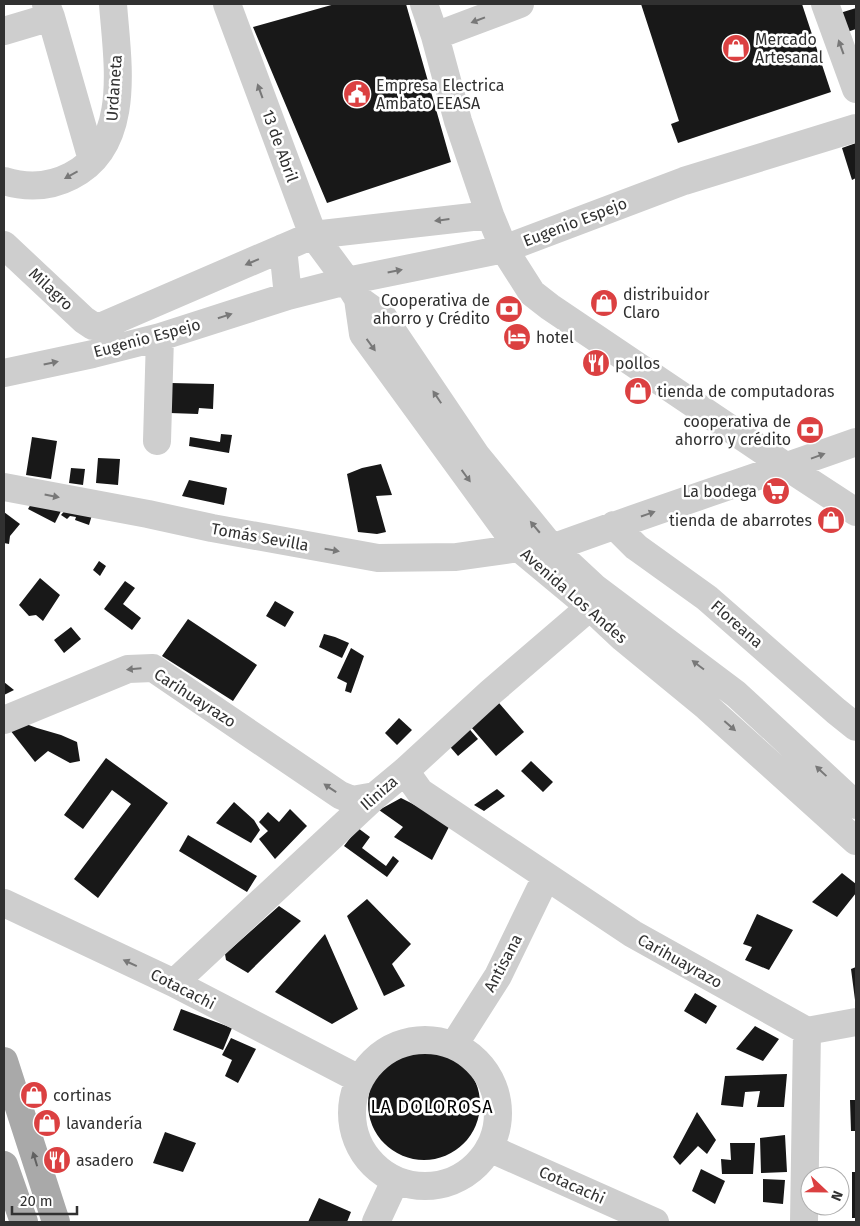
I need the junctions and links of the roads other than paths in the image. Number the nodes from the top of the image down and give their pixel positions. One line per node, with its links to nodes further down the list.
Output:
1 (114, 4): 11 (street, Urdaneta)
2 (227, 4): 14 (street, 13 de Abril, one-way to 2)
3 (424, 4): 8 (street)
4 (520, 4): 8 (street, one-way to 8)
5 (825, 4): 9 (street, one-way to 5)
6 (48, 10): 7 (street); 11 (street)
7 (4, 31)
8 (435, 36): 13 (street)
9 (856, 89)
10 (856, 128): 17 (street, Eugenio Espejo)
11 (92, 160): 12 (street, Urdaneta, one-way to 12)
12 (4, 182)
13 (490, 215): 14 (street, one-way to 14); 17 (street)
14 (313, 235): 16 (street); 18 (street, 13 de Abril)
15 (4, 245): 16 (street, Milagro, one-way to 15)
16 (283, 248): 19 (street)
17 (504, 249): 18 (street, Eugenio Espejo, one-way to 17); 24 (street)
18 (352, 290): 19 (street, Eugenio Espejo); 28 (street, Avenida Los Andes, one-way to 28); 29 (street, Avenida Los Andes, one-way to 18)
19 (288, 296): 20 (street, Eugenio Espejo, one-way to 19)
20 (160, 337): 21 (street, Eugenio Espejo, one-way to 20); 22 (street)
21 (4, 373)
22 (156, 441)
23 (856, 442): 24 (street, one-way to 23)
24 (787, 467): 26 (street); 27 (street, one-way to 24)
25 (4, 487): 28 (street, Tomás Sevilla, one-way to 28)
26 (856, 512)
27 (614, 525): 29 (street); 32 (street, Floreana)
28 (519, 548): 30 (street, Avenida Los Andes)
29 (552, 548): 35 (street, Avenida Los Andes, one-way to 29)
30 (590, 607): 33 (street, Iliniza); 36 (street, Avenida Los Andes, one-way to 36)
31 (4, 720): 34 (street, Carihuayrazo, one-way to 31)
32 (856, 726)
33 (405, 771): 34 (street, Iliniza); 37 (street, Carihuayrazo)
34 (375, 796): 39 (street, Iliniza)
35 (856, 805)
36 (856, 841)
37 (546, 877): 41 (street, Carihuayrazo); 42 (street, Antisana)
38 (4, 903): 39 (street, Cotacachi, one-way to 38)
39 (174, 984): 44 (street, Cotacachi)
40 (856, 1022): 41 (street)
41 (807, 1032): 52 (street)
42 (454, 1045): 44 (street); 45 (street)
43 (4, 1061): 49 (main road, one-way to 43)
44 (359, 1079): 47 (street)
45 (489, 1148): 47 (street); 51 (street, Cotacachi)
46 (4, 1165): 48 (main road)
47 (395, 1181): 50 (street)
48 (25, 1222)
49 (56, 1222)
50 (376, 1222)
51 (655, 1222)
52 (804, 1222)

